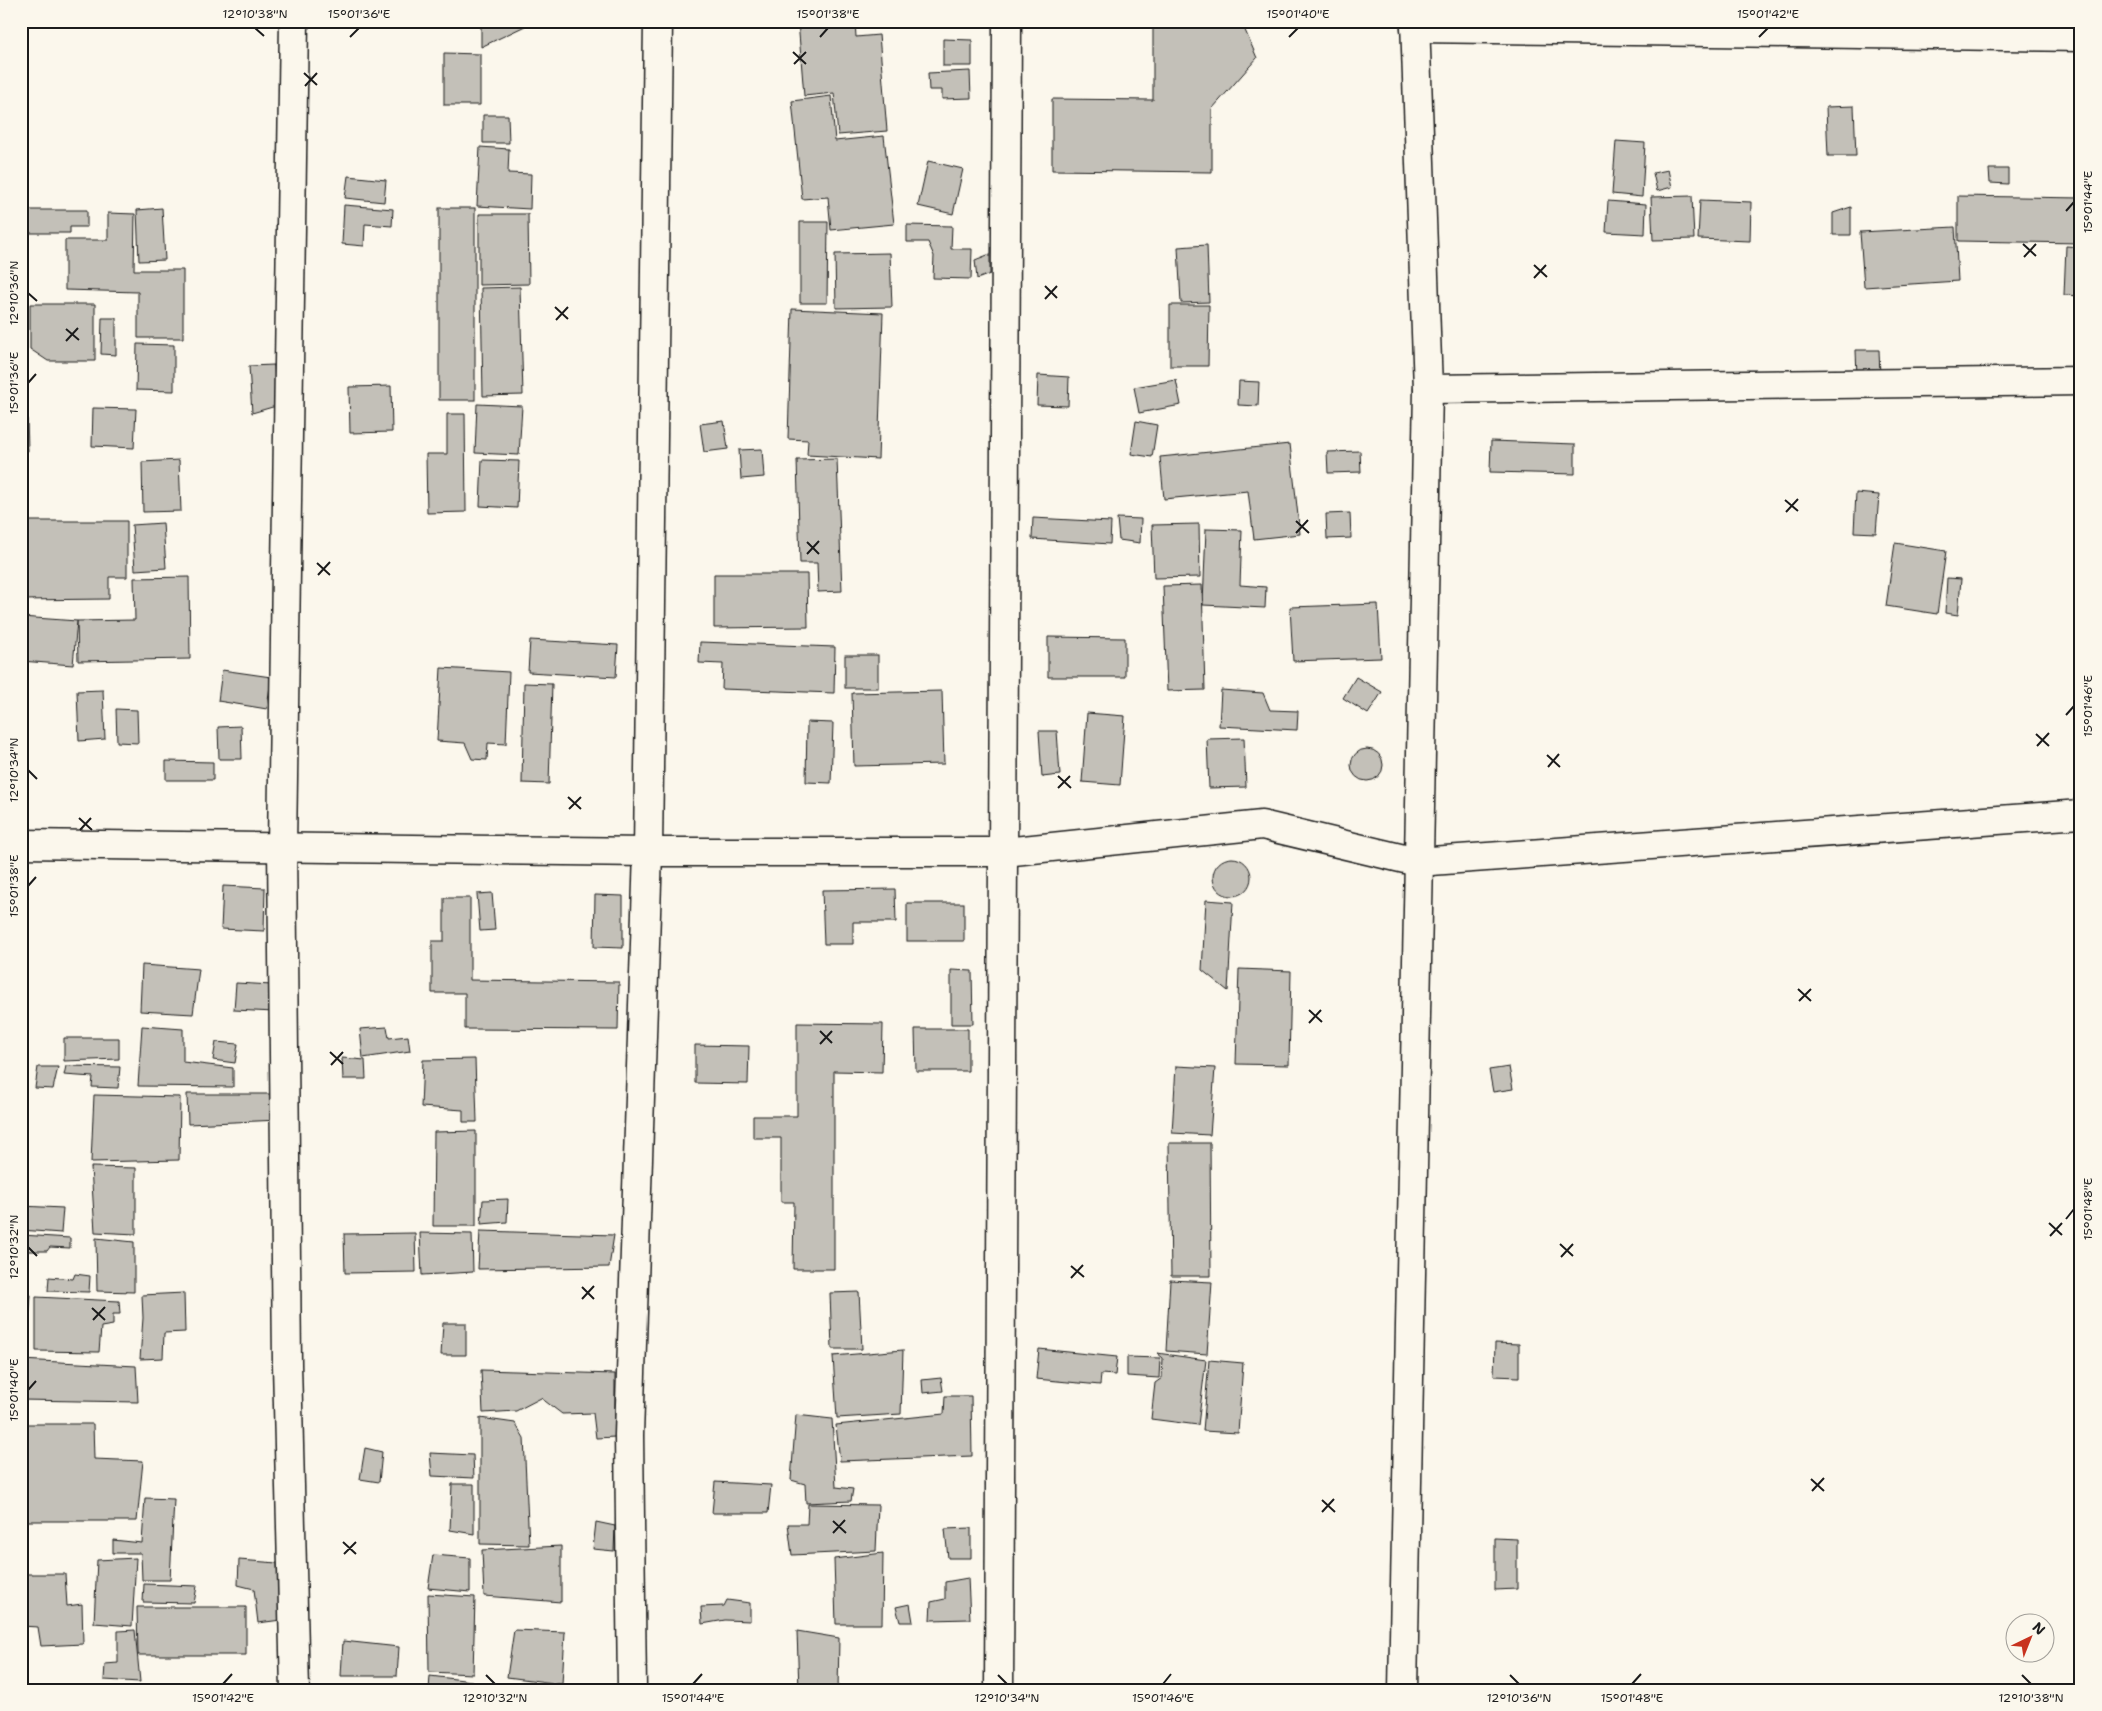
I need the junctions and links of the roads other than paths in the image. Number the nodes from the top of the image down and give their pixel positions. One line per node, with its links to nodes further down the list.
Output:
1 (294, 21): 10 (street)
2 (658, 21): 11 (street)
3 (1006, 21): 12 (street)
4 (1415, 25): 5 (street); 7 (street)
5 (2081, 37)
6 (2081, 381): 7 (street)
7 (1428, 390): 13 (street)
8 (2081, 814): 13 (street)
9 (21, 844): 10 (street)
10 (282, 846): 11 (street); 14 (street)
11 (648, 852): 12 (street); 15 (street)
12 (1004, 852): 13 (street); 16 (street)
13 (1418, 862): 17 (street)
14 (295, 1690)
15 (632, 1690)
16 (998, 1690)
17 (1403, 1690)

